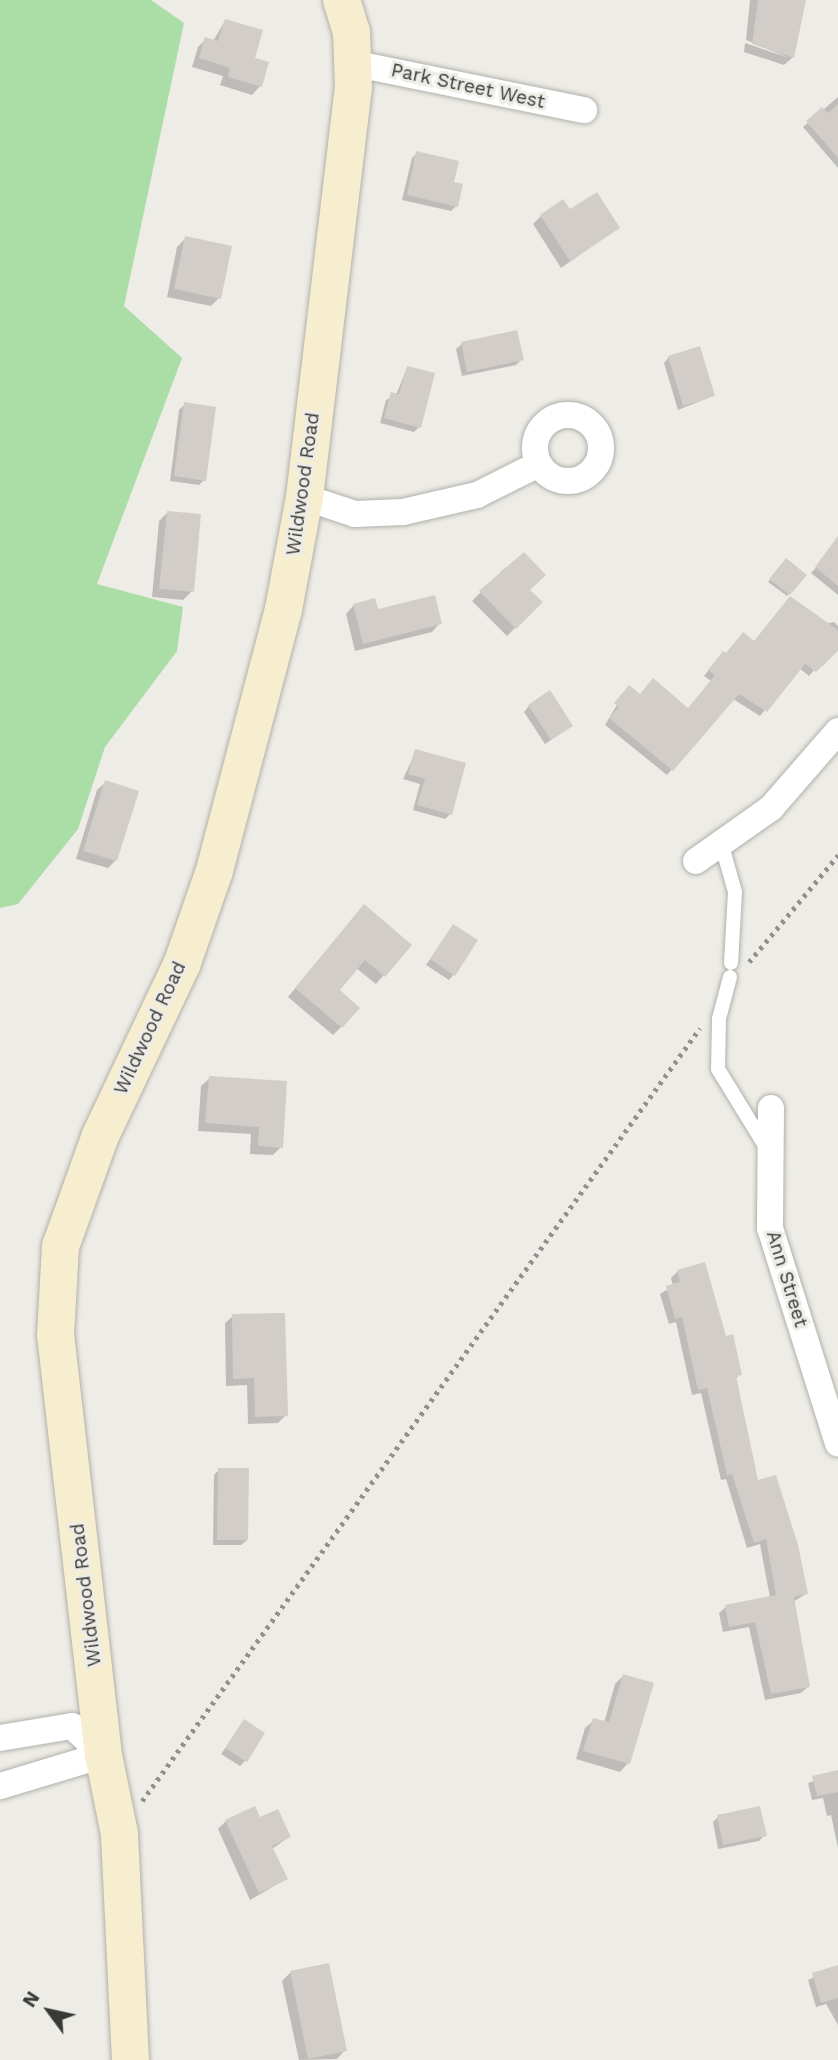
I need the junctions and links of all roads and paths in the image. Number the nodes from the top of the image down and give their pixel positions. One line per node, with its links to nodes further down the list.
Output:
1 (341, 0): 2 (street, Wildwood Road)
2 (352, 63): 3 (street, Park Street West); 5 (street, Wildwood Road)
3 (584, 110)
4 (538, 464): 5 (street)
5 (304, 497): 15 (street, Wildwood Road)
6 (838, 731): 7 (street)
7 (722, 846): 9 (street); 10 (lane)
8 (838, 855): 10 (path)
9 (696, 861)
10 (726, 993): 12 (lane); 17 (path)
11 (771, 1108): 12 (street, Ann Street)
12 (770, 1153): 13 (street, Ann Street)
13 (838, 1444)
14 (0, 1738): 15 (street)
15 (103, 1755): 16 (street); 17 (street, Wildwood Road)
16 (0, 1786)
17 (119, 1833): 18 (street, Wildwood Road)
18 (131, 2060)

